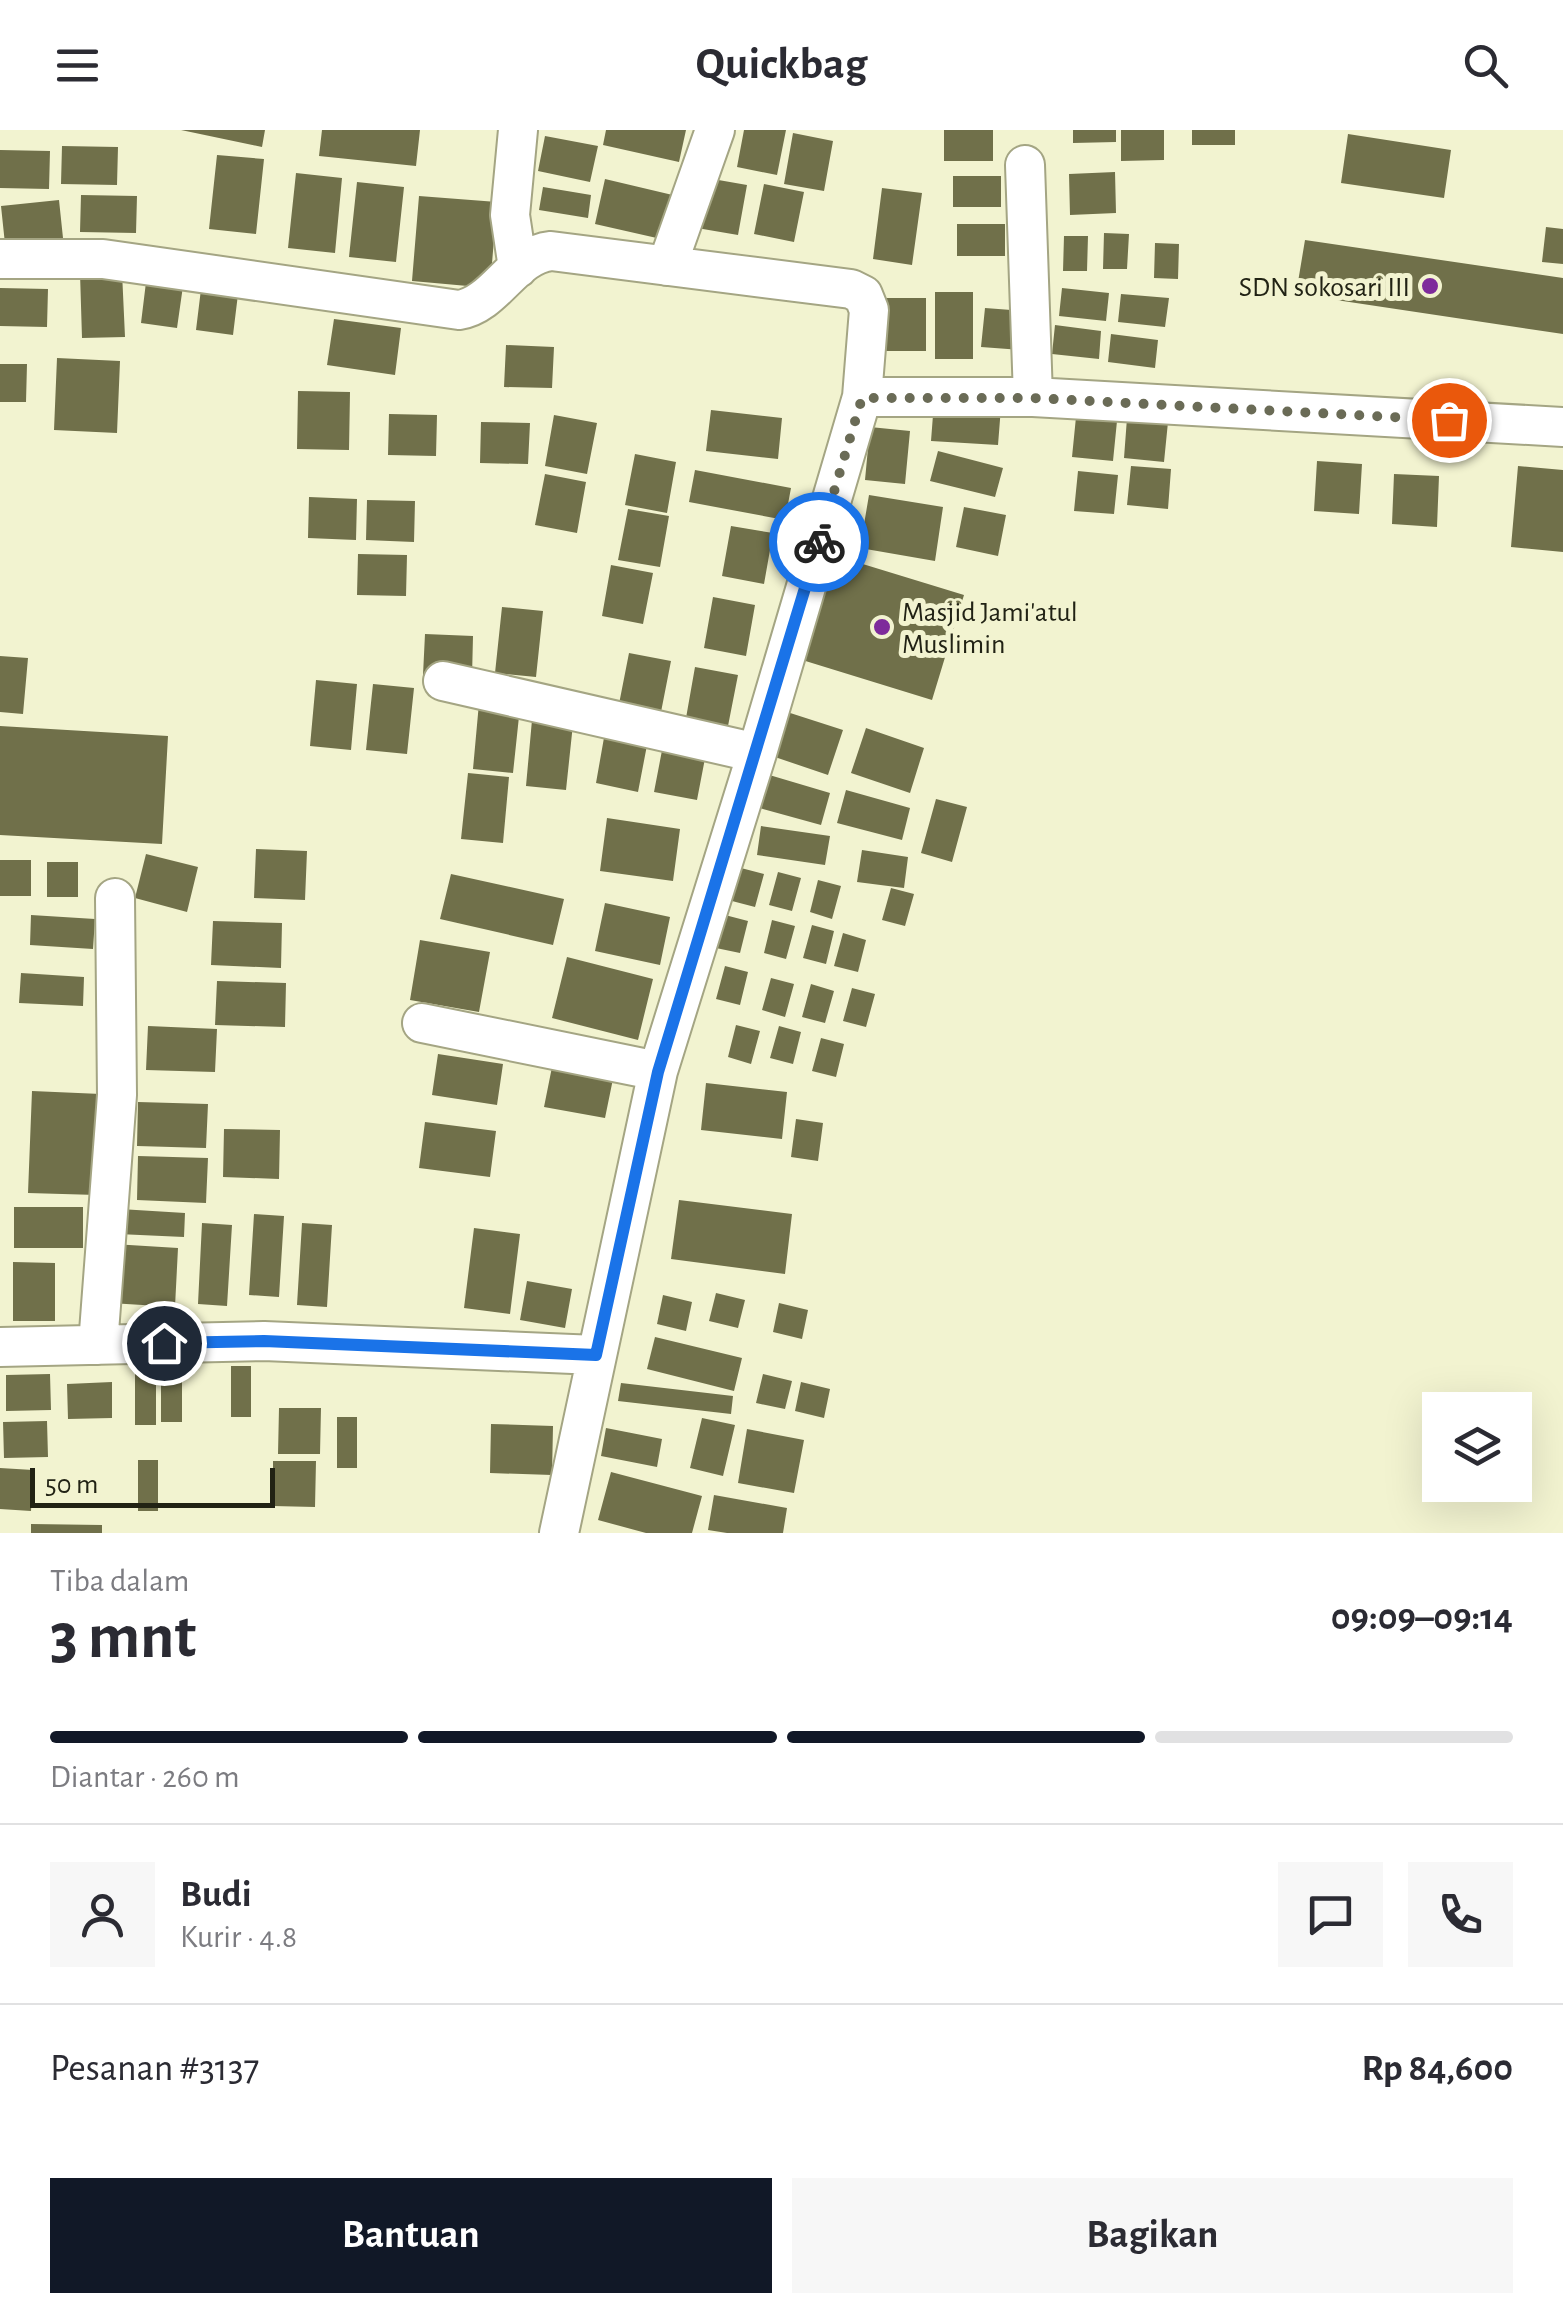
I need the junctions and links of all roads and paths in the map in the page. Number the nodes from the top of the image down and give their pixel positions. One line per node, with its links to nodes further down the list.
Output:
1 (518, 130): 6 (street)
2 (714, 130): 5 (street)
3 (1025, 165): 8 (street)
4 (0, 259): 6 (street)
5 (667, 266): 6 (street); 7 (street)
6 (518, 268)
7 (862, 398): 8 (street); 11 (street)
8 (1033, 398): 9 (street)
9 (1563, 427)
10 (444, 682): 11 (street)
11 (757, 753): 14 (street)
12 (115, 898): 15 (street)
13 (422, 1023): 14 (street)
14 (658, 1072): 17 (street)
15 (98, 1344): 16 (street); 17 (street)
16 (0, 1346)
17 (596, 1355): 18 (street)
18 (559, 1533)

